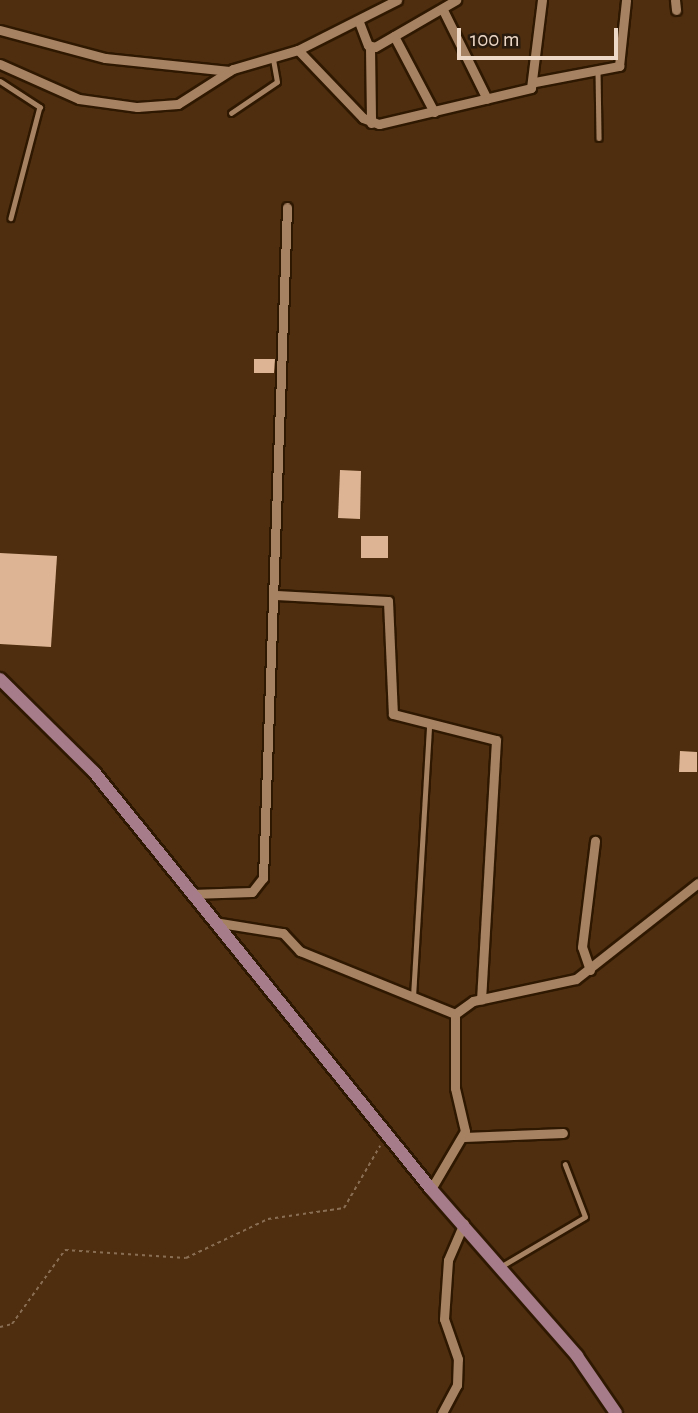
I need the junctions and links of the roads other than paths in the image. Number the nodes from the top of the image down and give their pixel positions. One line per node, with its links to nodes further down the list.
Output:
1 (397, 0): 5 (street)
2 (456, 0): 6 (street)
3 (541, 0): 17 (street)
4 (626, 0): 15 (street)
5 (383, 4): 7 (street)
6 (443, 10): 9 (street); 18 (street)
7 (359, 22): 10 (street); 11 (street)
8 (0, 30): 14 (street)
9 (394, 36): 10 (street); 19 (street)
10 (370, 47): 21 (street)
11 (298, 50): 12 (street); 21 (street)
12 (273, 58): 14 (street); 20 (lane)
13 (0, 64): 14 (street)
14 (229, 71)
15 (598, 71): 17 (street); 22 (lane)
16 (0, 81): 24 (lane)
17 (535, 82): 18 (street)
18 (487, 99): 19 (street)
19 (434, 112): 21 (street)
20 (231, 113)
21 (371, 123)
22 (599, 138)
23 (287, 207): 25 (street)
24 (11, 218)
25 (276, 595): 27 (street); 30 (street)
26 (0, 680): 30 (street)
27 (429, 724): 33 (lane); 34 (street)
28 (595, 841): 32 (street)
29 (698, 883): 32 (street)
30 (191, 894): 31 (street)
31 (214, 922): 33 (street); 39 (street)
32 (590, 970): 34 (street)
33 (413, 998): 35 (street)
34 (481, 1000): 35 (street)
35 (455, 1014): 37 (street)
36 (563, 1133): 37 (street)
37 (464, 1137): 39 (street)
38 (565, 1165): 41 (lane)
39 (431, 1189): 40 (street)
40 (464, 1223): 41 (street); 42 (street)
41 (502, 1266): 43 (street)
42 (442, 1413)
43 (616, 1413)

